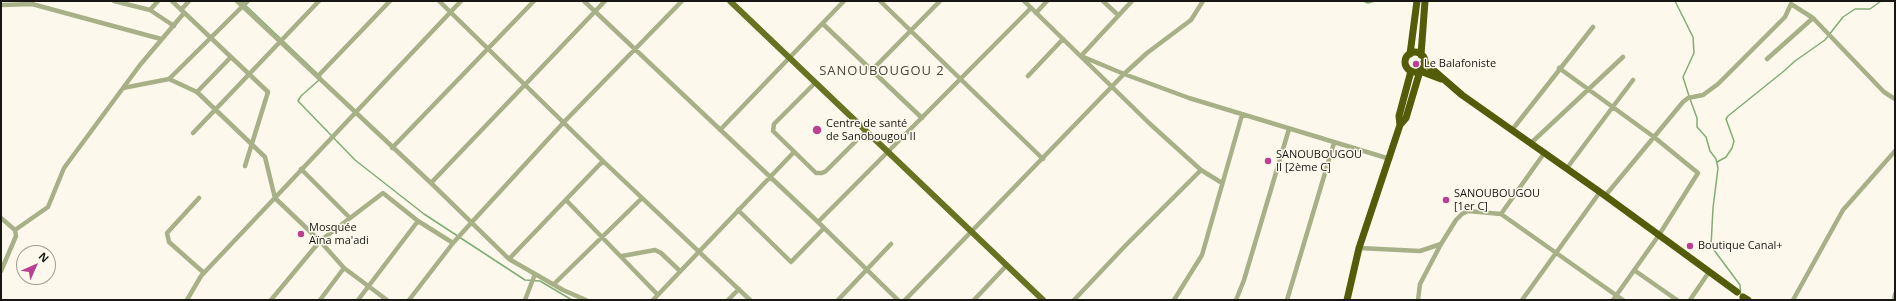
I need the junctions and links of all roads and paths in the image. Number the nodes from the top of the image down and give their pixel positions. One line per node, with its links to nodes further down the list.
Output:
1 (114, 1): 28 (street)
2 (158, 1): 28 (street)
3 (172, 1): 29 (street)
4 (189, 1): 29 (street)
5 (237, 1): 25 (street)
6 (319, 1): 42 (street)
7 (390, 1): 59 (street)
8 (439, 1): 30 (street)
9 (461, 1): 30 (street)
10 (534, 1): 43 (street)
11 (584, 1): 31 (street)
12 (604, 1): 31 (street)
13 (682, 1): 44 (street)
14 (730, 1): 50 (main road)
15 (844, 1): 35 (street)
16 (880, 1): 38 (street)
17 (940, 1): 38 (street)
18 (1024, 1): 27 (street)
19 (1047, 1): 32 (street)
20 (1103, 1): 33 (street)
21 (1132, 1): 33 (street)
22 (1203, 1): 57 (street)
23 (1417, 1): 45 (highway)
24 (1425, 1): 46 (highway)
25 (246, 3): 40 (street); 42 (street)
26 (1, 5): 39 (street)
27 (1031, 8): 32 (street); 62 (street)
28 (150, 10): 36 (street)
29 (182, 11): 36 (street); 40 (street)
30 (450, 12): 43 (street); 74 (street)
31 (594, 12): 44 (street); 66 (street)
32 (1036, 13): 41 (street)
33 (1118, 15): 47 (street)
34 (1813, 18): 51 (street); 71 (street); 84 (street)
35 (823, 24): 50 (street); 54 (street)
36 (174, 26): 39 (street)
37 (1593, 27): 53 (street)
38 (910, 31): 54 (street); 62 (street)
39 (161, 39): 68 (street)
40 (210, 39): 48 (street); 61 (street)
41 (1063, 39): 47 (street); 60 (street)
42 (282, 40): 58 (street); 59 (street)
43 (488, 49): 66 (street); 88 (street)
44 (634, 49): 77 (street); 80 (street)
45 (1410, 54): 46 (highway); 55 (highway)
46 (1421, 55): 52 (highway)
47 (1081, 56): 57 (street); 67 (street)
48 (230, 58): 58 (street); 70 (street)
49 (1623, 58): 69 (street)
50 (790, 59): 65 (main road); 80 (street)
51 (1767, 59)
52 (1424, 62): 56 (highway); 64 (highway)
53 (1559, 68): 69 (street); 82 (street)
54 (872, 70): 76 (street)
55 (1411, 71): 56 (highway); 78 (highway)
56 (1420, 71): 64 (highway); 78 (highway)
57 (1124, 74): 67 (street); 75 (street)
58 (250, 75): 73 (street); 87 (street)
59 (320, 76): 74 (street)
60 (1028, 76)
61 (169, 79): 68 (street); 70 (street)
62 (960, 79): 76 (street); 93 (street)
63 (1633, 80): 72 (street)
64 (1445, 81): 82 (highway)
65 (815, 83): 81 (main road); 90 (street)
66 (525, 86): 77 (street); 101 (street)
67 (1113, 87): 93 (street); 99 (street)
68 (123, 88): 116 (street)
69 (1588, 90): 72 (street); 86 (street)
70 (198, 92): 73 (street)
71 (1895, 99)
72 (1613, 108): 84 (street); 97 (street)
73 (216, 110): 83 (street); 87 (street)
74 (355, 112): 88 (street); 98 (street)
75 (1242, 114): 79 (street); 102 (street)
76 (922, 118): 92 (street)
77 (563, 123): 95 (street); 113 (street)
78 (1400, 126): 94 (highway)
79 (1289, 129): 85 (street); 163 (street)
80 (720, 130): 100 (street)
81 (866, 130): 90 (street); 92 (main road)
82 (1512, 130): 86 (highway)
83 (193, 133)
84 (1654, 137): 103 (street); 118 (street)
85 (1334, 143): 94 (street); 164 (street)
86 (1531, 143): 91 (highway)
87 (251, 146): 96 (street); 105 (street)
88 (392, 148): 101 (street)
89 (1895, 151): 172 (street)
90 (794, 152): 100 (street)
91 (1545, 152): 97 (highway); 109 (street)
92 (889, 153): 114 (street); 117 (main road)
93 (1043, 159): 117 (street)
94 (1390, 159): 124 (highway)
95 (603, 161): 106 (street); 107 (street)
96 (244, 166)
97 (1566, 168): 103 (highway)
98 (301, 169): 105 (street); 111 (street)
99 (1201, 170): 102 (street); 161 (street)
100 (769, 177): 108 (street); 114 (street)
101 (432, 183): 113 (street)
102 (1222, 183): 162 (street)
103 (1603, 194): 118 (highway); 126 (street)
104 (199, 198): 136 (street)
105 (275, 198): 120 (street); 136 (street)
106 (642, 198): 119 (street); 125 (street)
107 (566, 200): 119 (street); 128 (street)
108 (738, 210): 115 (street); 125 (street)
109 (1501, 214): 123 (street); 126 (street)
110 (1, 218): 116 (street)
111 (350, 218): 112 (street); 120 (street)
112 (418, 221): 121 (street); 139 (street)
113 (472, 222): 121 (street); 128 (street)
114 (818, 222): 115 (street)
115 (824, 228): 131 (street)
116 (15, 230): 133 (street)
117 (972, 231): 129 (main road); 158 (street)
118 (1659, 235): 132 (street); 135 (highway)
119 (603, 237): 127 (street); 138 (street)
120 (320, 241): 130 (street); 147 (street)
121 (453, 243): 151 (street)
122 (891, 244): 131 (street)
123 (1441, 244): 124 (street); 166 (street)
124 (1359, 248): 165 (highway)
125 (698, 252): 134 (street); 140 (street)
126 (1557, 253): 143 (street); 167 (street)
127 (622, 256): 134 (street); 142 (street)
128 (509, 259): 137 (street)
129 (1007, 265): 159 (street); 160 (main road)
130 (344, 268): 139 (street); 148 (street)
131 (867, 269): 156 (street); 157 (street)
132 (1634, 270): 143 (street); 170 (street)
133 (1, 271)
134 (680, 271): 142 (street)
135 (1710, 272): 144 (highway); 171 (street)
136 (204, 274): 146 (street)
137 (535, 274): 138 (street); 145 (street)
138 (554, 284): 152 (street)
139 (368, 286): 149 (street); 150 (street)
140 (739, 289): 154 (street); 155 (street)
141 (1895, 294): 173 (street)
142 (658, 295): 153 (street)
143 (1616, 295): 168 (street); 169 (street)
144 (1743, 296)
145 (527, 299)
146 (187, 300)
147 (271, 300)
148 (320, 300)
149 (358, 300)
150 (387, 300)
151 (410, 300)
152 (586, 300)
153 (653, 300)
154 (728, 300)
155 (750, 300)
156 (838, 300)
157 (898, 300)
158 (905, 300)
159 (974, 300)
160 (1043, 300)
161 (1074, 300)
162 (1174, 300)
163 (1236, 300)
164 (1287, 300)
165 (1346, 300)
166 (1418, 300)
167 (1522, 300)
168 (1613, 300)
169 (1623, 300)
170 (1677, 300)
171 (1690, 300)
172 (1793, 300)
173 (1894, 300)

